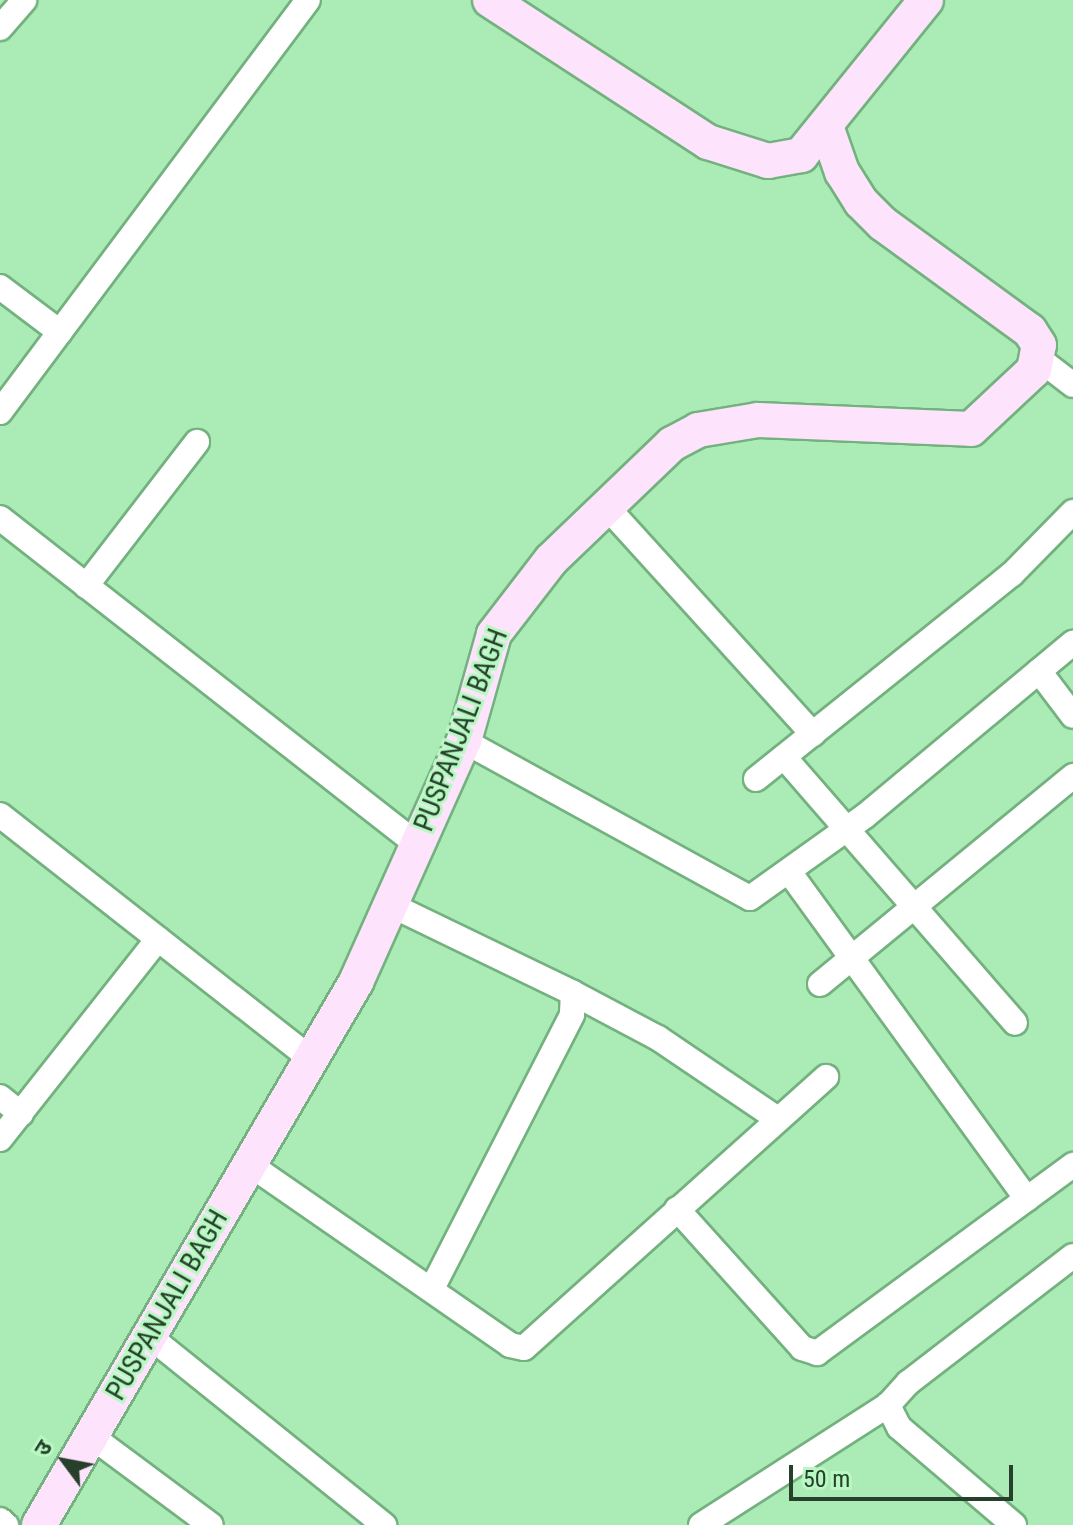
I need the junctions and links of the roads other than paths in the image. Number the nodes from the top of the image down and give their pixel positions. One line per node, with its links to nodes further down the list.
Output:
1 (24, 0): 5 (street)
2 (308, 0): 8 (street)
3 (490, 0): 6 (street)
4 (926, 0): 6 (street)
5 (0, 28)
6 (826, 126): 9 (street)
7 (0, 287): 8 (street)
8 (60, 332): 11 (street)
9 (1038, 358): 10 (street); 13 (street, PUSPANJALI BAGH)
10 (1073, 385)
11 (0, 412)
12 (197, 442): 16 (street)
13 (606, 506): 20 (street); 21 (street, PUSPANJALI BAGH)
14 (1073, 512): 20 (street)
15 (0, 518): 16 (street)
16 (86, 586): 27 (street)
17 (1073, 643): 18 (street)
18 (1039, 671): 19 (street); 26 (street)
19 (1073, 716)
20 (813, 734): 22 (street)
21 (464, 741): 27 (street, PUSPANJALI BAGH); 28 (street)
22 (784, 757): 24 (street); 26 (street)
23 (1073, 776): 29 (street)
24 (756, 779)
25 (0, 815): 31 (street)
26 (847, 829): 28 (street); 29 (street)
27 (418, 845): 30 (street, PUSPANJALI BAGH)
28 (790, 873): 32 (street)
29 (914, 904): 32 (street); 35 (street)
30 (391, 905): 34 (street); 36 (street, PUSPANJALI BAGH)
31 (158, 939): 36 (street); 39 (street)
32 (855, 956): 33 (street); 44 (street)
33 (820, 984)
34 (573, 993): 40 (street); 47 (street)
35 (1015, 1023)
36 (311, 1059): 42 (street, PUSPANJALI BAGH)
37 (826, 1077): 40 (street)
38 (0, 1097): 39 (street)
39 (21, 1114): 41 (street)
40 (776, 1118): 45 (street)
41 (0, 1139)
42 (249, 1164): 47 (street); 48 (street, PUSPANJALI BAGH)
43 (1073, 1165): 44 (street)
44 (1027, 1199): 45 (street)
45 (677, 1209): 47 (street)
46 (1073, 1256): 49 (street)
47 (432, 1288)
48 (149, 1336): 50 (street, PUSPANJALI BAGH); 55 (street)
49 (888, 1405): 56 (street); 57 (street)
50 (91, 1436): 53 (street, PUSPANJALI BAGH); 54 (street)
51 (0, 1520): 52 (street)
52 (6, 1525)
53 (39, 1525)
54 (211, 1525)
55 (384, 1525)
56 (701, 1525)
57 (1014, 1525)

